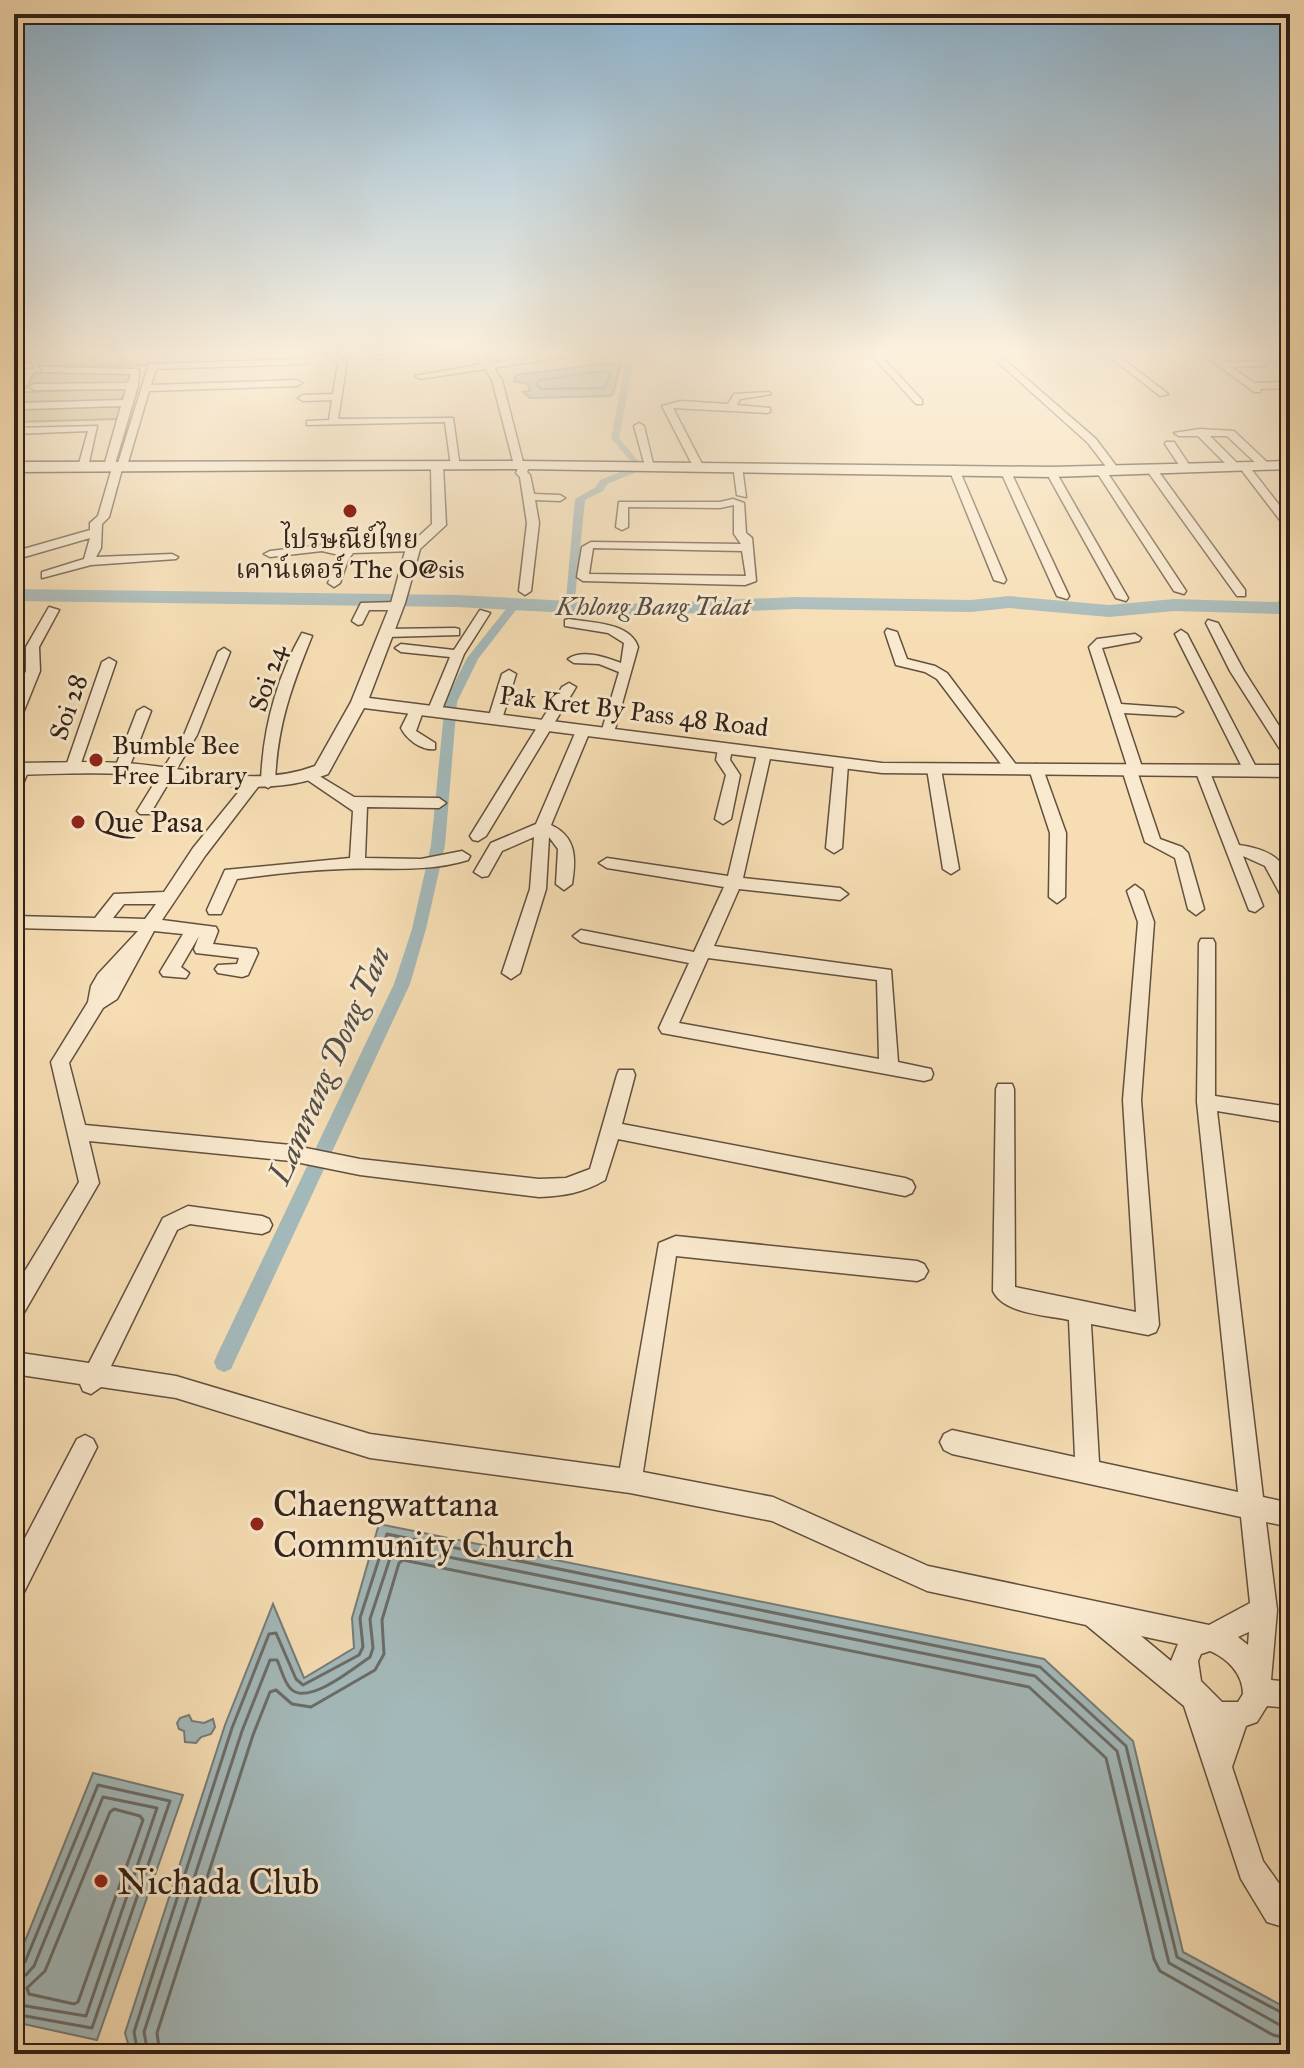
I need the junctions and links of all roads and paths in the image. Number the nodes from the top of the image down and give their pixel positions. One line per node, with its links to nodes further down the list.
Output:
1 (88, 449): 19 (street)
2 (119, 449): 13 (street)
3 (123, 449): 13 (street)
4 (454, 449): 15 (street)
5 (518, 449): 22 (street)
6 (645, 449): 16 (street)
7 (689, 449): 17 (street)
8 (1096, 449): 28 (street)
9 (1173, 449): 24 (street)
10 (1218, 449): 21 (street)
11 (1247, 449): 25 (street)
12 (1290, 465): 25 (main road)
13 (116, 466): 14 (main road); 19 (main road); 37 (street)
14 (437, 466): 15 (main road); 38 (street)
15 (456, 466): 22 (main road)
16 (650, 466): 17 (main road); 22 (main road)
17 (698, 466): 20 (main road)
18 (14, 467): 19 (main road)
19 (83, 467)
20 (737, 467): 23 (main road); 32 (street)
21 (1239, 467): 24 (main road); 25 (main road); 33 (street)
22 (524, 468): 30 (street)
23 (954, 469): 26 (main road); 46 (street)
24 (1187, 469): 27 (main road)
25 (1270, 469)
26 (1005, 470): 29 (main road); 51 (street)
27 (1152, 470): 28 (main road); 50 (street)
28 (1108, 471): 29 (main road); 49 (street)
29 (1051, 472): 52 (street)
30 (529, 497): 31 (street); 48 (street)
31 (560, 498)
32 (738, 500): 36 (street); 39 (street)
33 (1272, 503): 34 (street); 35 (street)
34 (1289, 503)
35 (1290, 526)
36 (622, 527)
37 (96, 532): 42 (street); 44 (street)
38 (413, 548): 40 (street); 53 (street)
39 (741, 548): 39 (street)
40 (346, 553): 41 (street); 47 (street)
41 (270, 554)
42 (14, 557)
43 (172, 557): 44 (street)
44 (89, 561): 45 (street)
45 (46, 575)
46 (1000, 580)
47 (334, 583)
48 (525, 591)
49 (1180, 591)
50 (1241, 593)
51 (1063, 596)
52 (1122, 598)
53 (398, 601): 57 (street); 63 (street)
54 (53, 610): 80 (street)
55 (484, 613): 69 (street)
56 (618, 616): 60 (street)
57 (358, 621)
58 (569, 623): 60 (street)
59 (1212, 623): 88 (street)
60 (612, 630): 72 (street)
61 (455, 632): 63 (street)
62 (891, 632): 94 (street)
63 (386, 633): 75 (street)
64 (1181, 634): 98 (street)
65 (306, 636): 102 (street, Soi 24)
66 (1135, 638): 76 (street)
67 (401, 648): 69 (street)
68 (224, 652): 100 (street)
69 (458, 654): 78 (street)
70 (574, 659): 72 (street)
71 (109, 662): 92 (street, Soi 28)
72 (626, 670): 84 (street)
73 (509, 674): 81 (street)
74 (569, 687): 82 (street)
75 (359, 702): 78 (street, Pak Kret By Pass 48 Road); 101 (street)
76 (1115, 708): 79 (street); 96 (street)
77 (144, 711): 90 (street)
78 (438, 712): 81 (street, Pak Kret By Pass 48 Road); 85 (street)
79 (1176, 712)
80 (14, 718)
81 (495, 719): 82 (street, Pak Kret By Pass 48 Road)
82 (547, 726): 83 (street, Pak Kret By Pass 48 Road); 109 (street)
83 (583, 731): 84 (street, Pak Kret By Pass 48 Road); 108 (street)
84 (608, 733): 86 (street, Pak Kret By Pass 48 Road)
85 (430, 746)
86 (725, 749): 87 (street, Pak Kret By Pass 48 Road); 107 (street)
87 (764, 754): 89 (street, Pak Kret By Pass 48 Road); 117 (street)
88 (1290, 754)
89 (841, 764): 93 (street, Pak Kret By Pass 48 Road); 110 (street)
90 (122, 768): 92 (street); 100 (street)
91 (18, 769): 92 (street); 103 (street)
92 (72, 769)
93 (934, 769): 94 (street, Pak Kret By Pass 48 Road); 115 (street)
94 (1012, 769): 95 (street, Pak Kret By Pass 48 Road)
95 (1036, 769): 96 (street, Pak Kret By Pass 48 Road); 121 (street)
96 (1132, 770): 97 (street, Pak Kret By Pass 48 Road); 125 (street)
97 (1202, 770): 98 (street, Pak Kret By Pass 48 Road); 111 (street)
98 (1251, 771): 99 (street, Pak Kret By Pass 48 Road)
99 (1290, 771)
100 (173, 772): 102 (street); 106 (street)
101 (311, 776): 102 (street); 104 (street)
102 (261, 782): 123 (street)
103 (14, 789)
104 (355, 802): 105 (street); 113 (street)
105 (439, 803)
106 (145, 811)
107 (723, 819)
108 (542, 827): 116 (street); 118 (street); 136 (street)
109 (478, 836)
110 (834, 848)
111 (1233, 849): 122 (street); 124 (street)
112 (447, 861): 113 (street)
113 (357, 863): 126 (street)
114 (607, 863): 117 (street)
115 (951, 869)
116 (482, 872)
117 (734, 883): 120 (street); 133 (street)
118 (564, 884)
119 (1135, 891): 149 (street)
120 (840, 894)
121 (1057, 897)
122 (1290, 897)
123 (168, 898): 128 (street); 129 (street)
124 (1255, 906)
125 (1196, 909)
126 (215, 910)
127 (14, 922): 128 (street)
128 (99, 924): 129 (street)
129 (150, 925): 130 (street); 144 (street)
130 (195, 929): 134 (street); 135 (street)
131 (581, 936): 133 (street)
132 (1207, 943): 141 (street)
133 (702, 955): 137 (street); 137 (street)
134 (224, 969)
135 (180, 973)
136 (511, 973)
137 (889, 1067): 138 (street)
138 (924, 1074)
139 (626, 1075): 143 (street)
140 (1005, 1089): 149 (street)
141 (1206, 1102): 142 (street); 156 (street)
142 (1290, 1115)
143 (612, 1130): 144 (street); 145 (street)
144 (75, 1132): 148 (street)
145 (905, 1187)
146 (262, 1225): 151 (street)
147 (917, 1271): 155 (street)
148 (14, 1309)
149 (1079, 1312): 154 (street)
150 (14, 1363): 151 (street)
151 (93, 1378): 155 (street)
152 (952, 1442): 154 (street)
153 (85, 1447): 158 (street)
154 (1088, 1471): 156 (street)
155 (630, 1481): 160 (street)
156 (1252, 1508): 157 (street); 159 (street)
157 (1290, 1515)
158 (14, 1585)
159 (1264, 1610): 161 (street); 162 (street)
160 (1093, 1614): 161 (street); 164 (street)
161 (1210, 1638): 162 (street); 164 (street)
162 (1256, 1692): 163 (street); 165 (street)
163 (1290, 1695)
164 (1195, 1697): 165 (street); 166 (street)
165 (1236, 1717): 166 (street)
166 (1218, 1766): 167 (street)
167 (1290, 1914)

